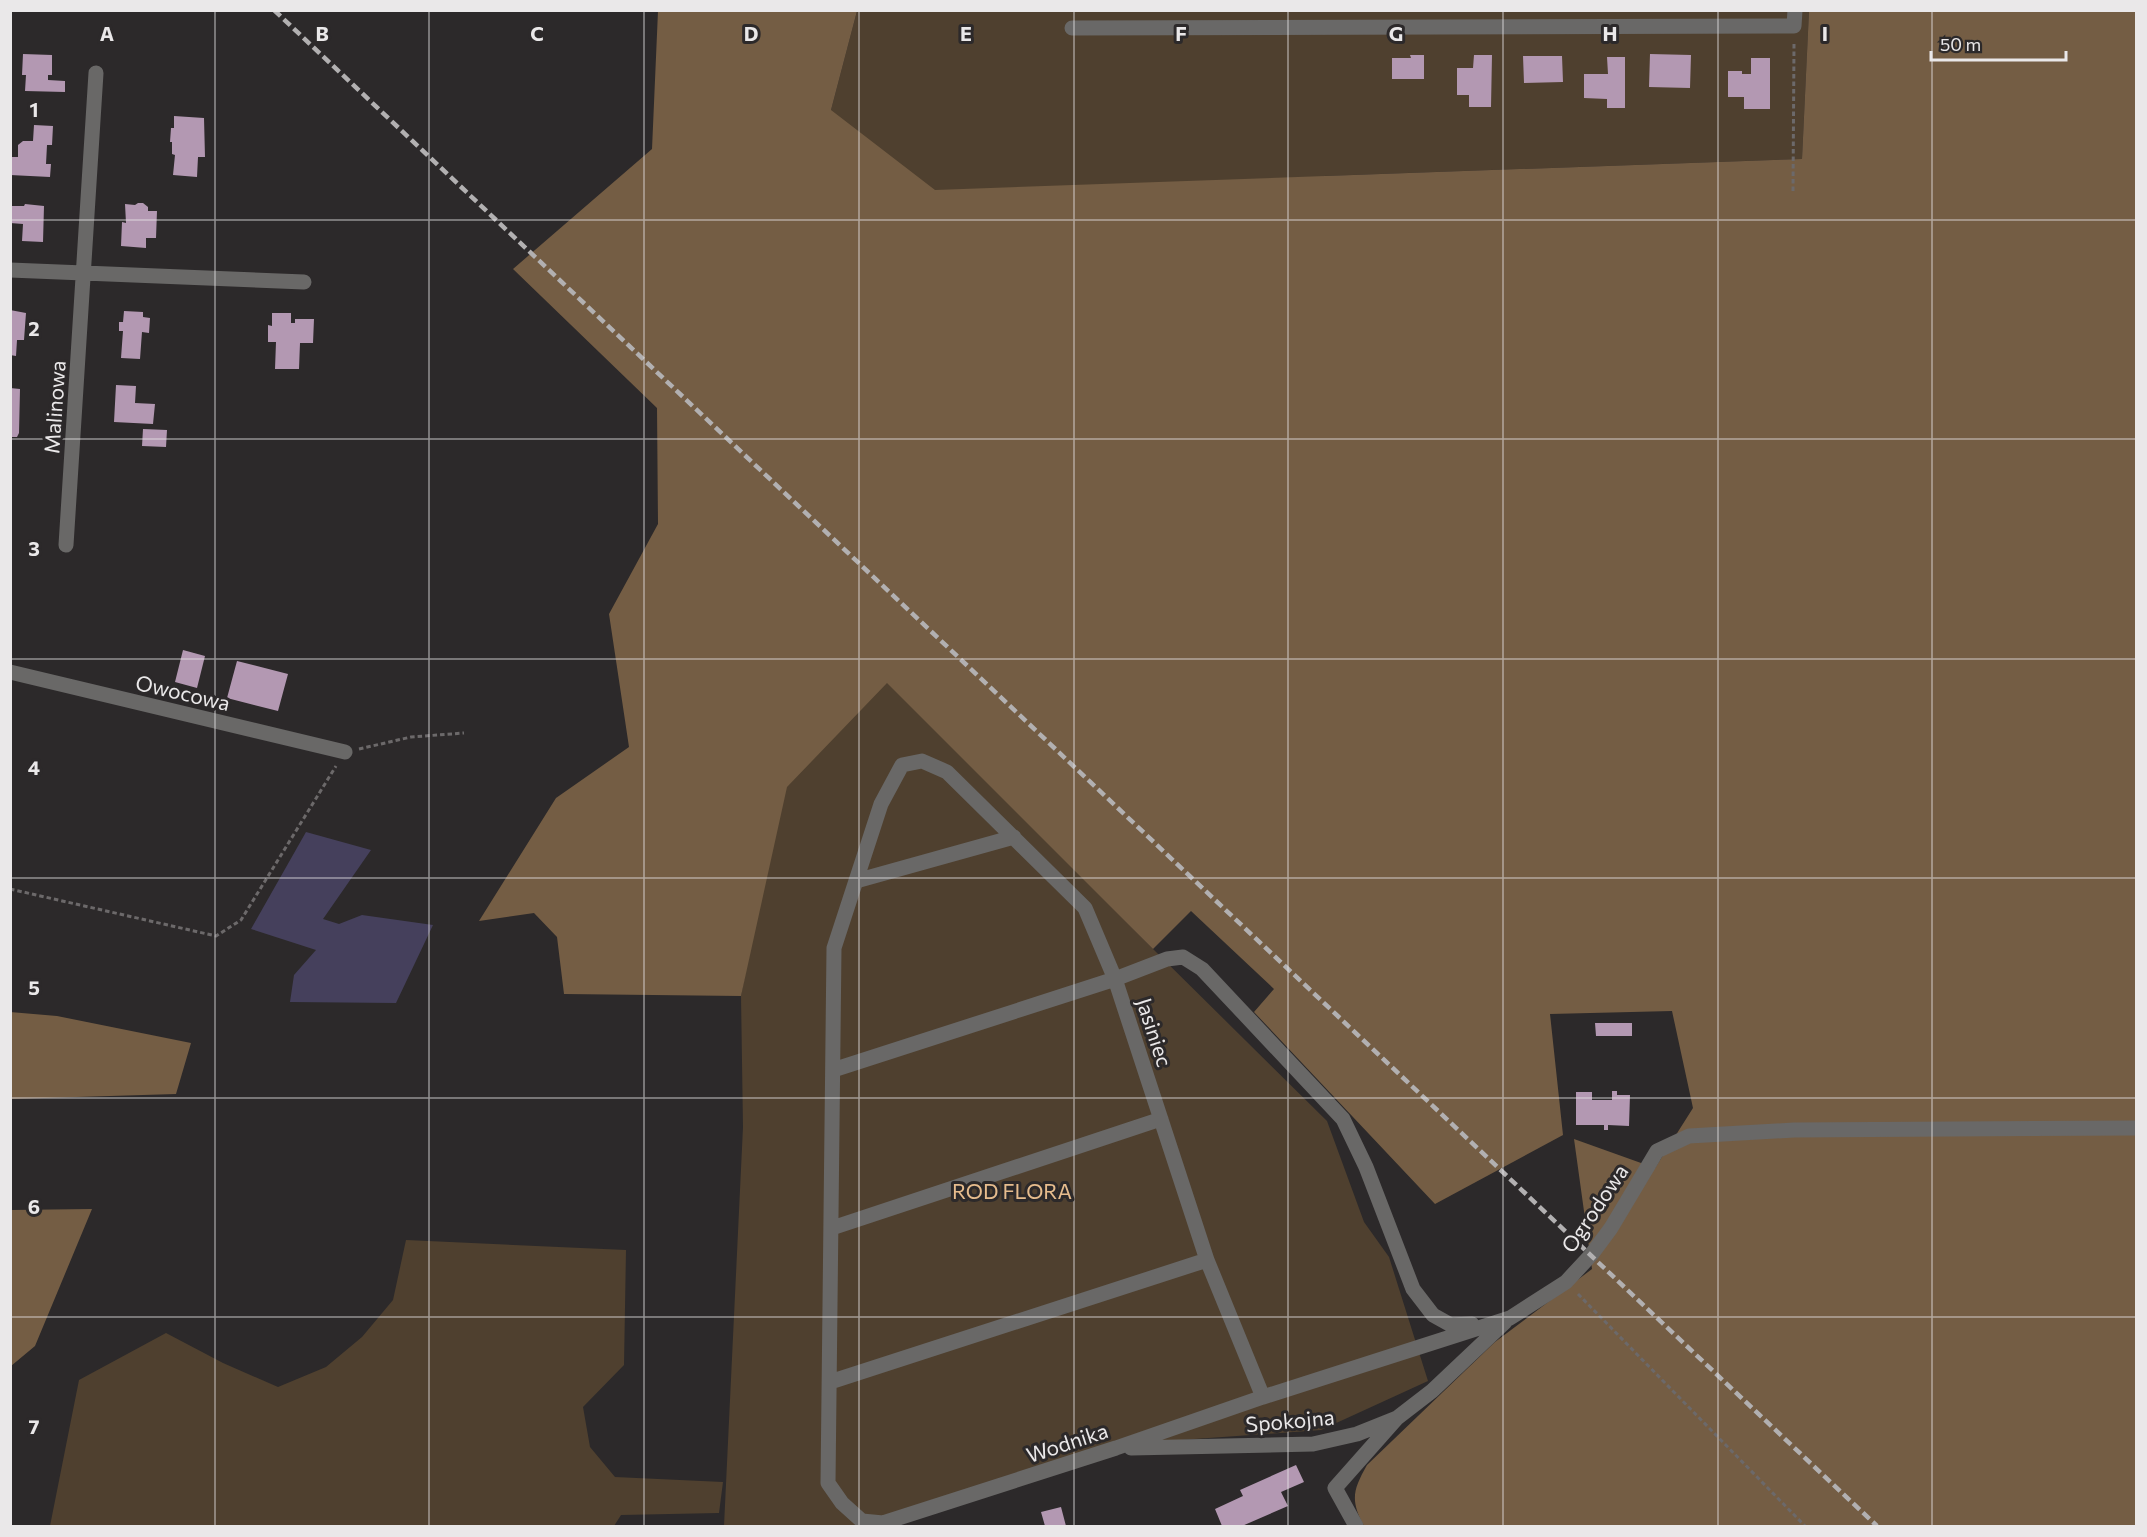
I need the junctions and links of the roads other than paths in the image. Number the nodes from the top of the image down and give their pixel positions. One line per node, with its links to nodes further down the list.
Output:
1 (1795, 10): 2 (street)
2 (1072, 28)
3 (96, 73): 5 (street, Malinowa)
4 (10, 270): 5 (street)
5 (84, 272): 6 (street); 7 (street, Malinowa)
6 (304, 282)
7 (66, 545)
8 (10, 672): 9 (street, Owocowa)
9 (345, 752)
10 (1014, 837): 11 (street); 11 (street, Jasiniec); 12 (street, Jasiniec)
11 (856, 881): 13 (street)
12 (1115, 979): 13 (street); 14 (street, Jasiniec); 18 (street)
13 (833, 1070): 16 (street)
14 (1161, 1119): 16 (street); 17 (street, Jasiniec)
15 (2136, 1128): 18 (street, Ogrodowa)
16 (832, 1228): 19 (street)
17 (1207, 1260): 19 (street); 20 (street, Jasiniec)
18 (1510, 1318): 20 (street, Ogrodowa); 21 (street)
19 (830, 1382): 22 (street, Wodnika)
20 (1263, 1397): 22 (street, Wodnika)
21 (1397, 1418): 22 (street, Spokojna); 23 (street)
22 (1116, 1448)
23 (1356, 1527)

